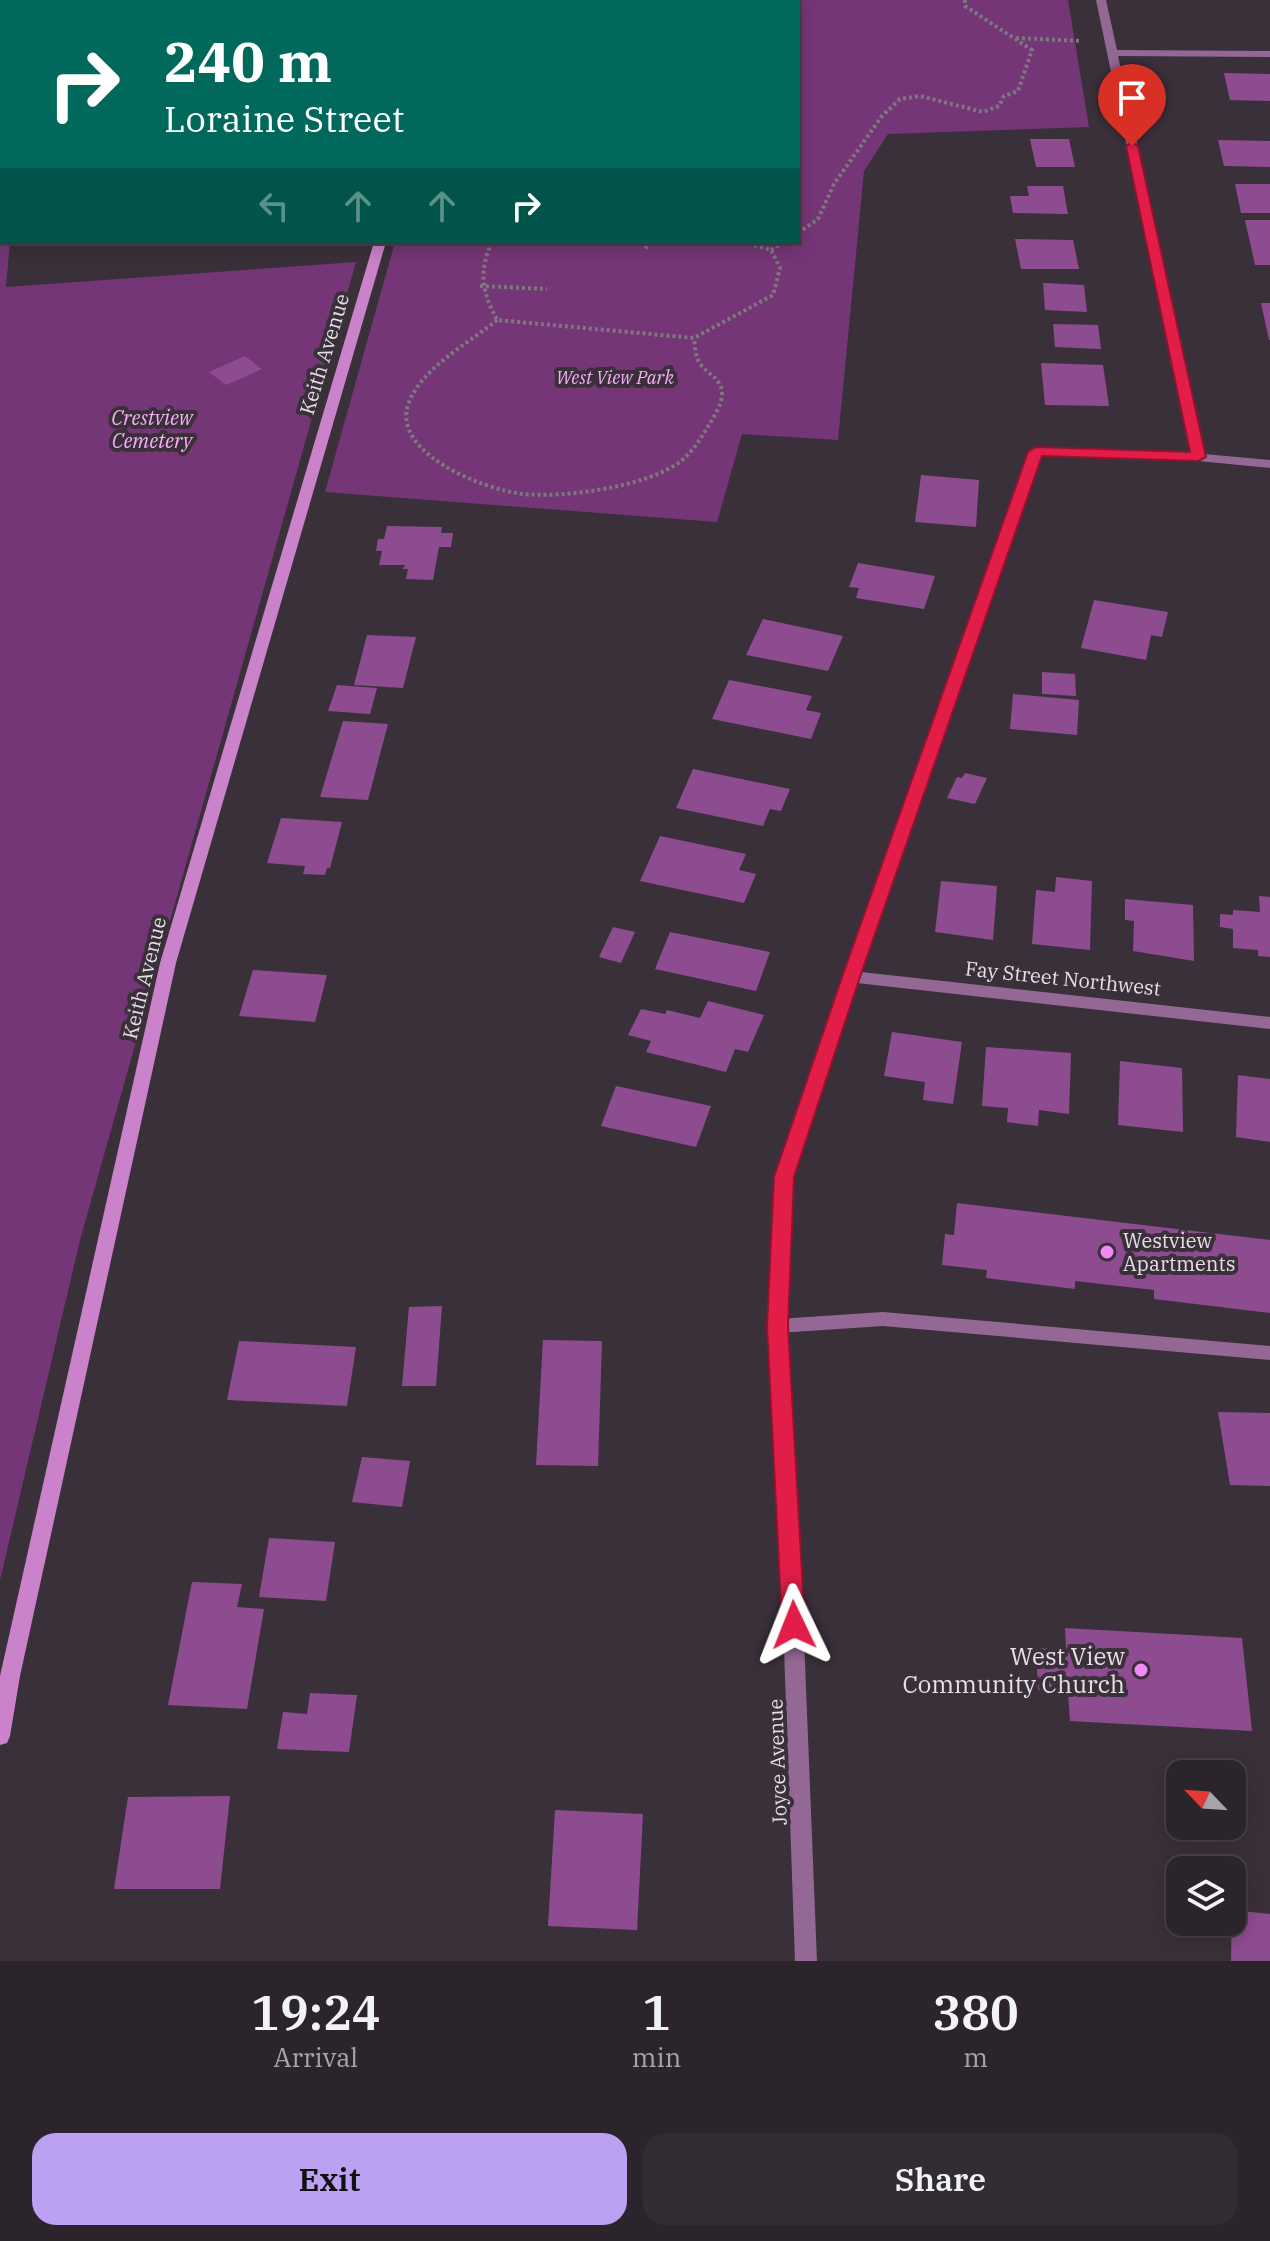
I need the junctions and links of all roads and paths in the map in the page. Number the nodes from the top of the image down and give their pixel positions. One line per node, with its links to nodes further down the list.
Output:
1 (965, 0): 3 (path)
2 (1101, 0): 4 (street)
3 (1015, 38): 4 (path); 6 (path)
4 (1111, 47): 5 (street); 18 (street)
5 (1270, 54)
6 (800, 232)
7 (379, 244): 24 (street, Keith Avenue)
8 (491, 244): 14 (path)
9 (651, 244): 12 (path)
10 (750, 244): 13 (path)
11 (781, 244): 13 (path)
12 (645, 248)
13 (771, 250): 17 (path)
14 (480, 286): 15 (path); 16 (path)
15 (547, 289)
16 (497, 320): 17 (path); 17 (path)
17 (694, 338)
18 (1198, 457): 19 (street); 20 (street, Joyce Avenue)
19 (1270, 464)
20 (851, 977): 21 (street, Fay Street Northwest); 22 (street, Joyce Avenue)
21 (1270, 1023)
22 (778, 1326): 23 (street); 26 (street, Joyce Avenue)
23 (1270, 1353)
24 (5, 1677): 25 (street, Keith Avenue)
25 (0, 1736)
26 (806, 1961)

